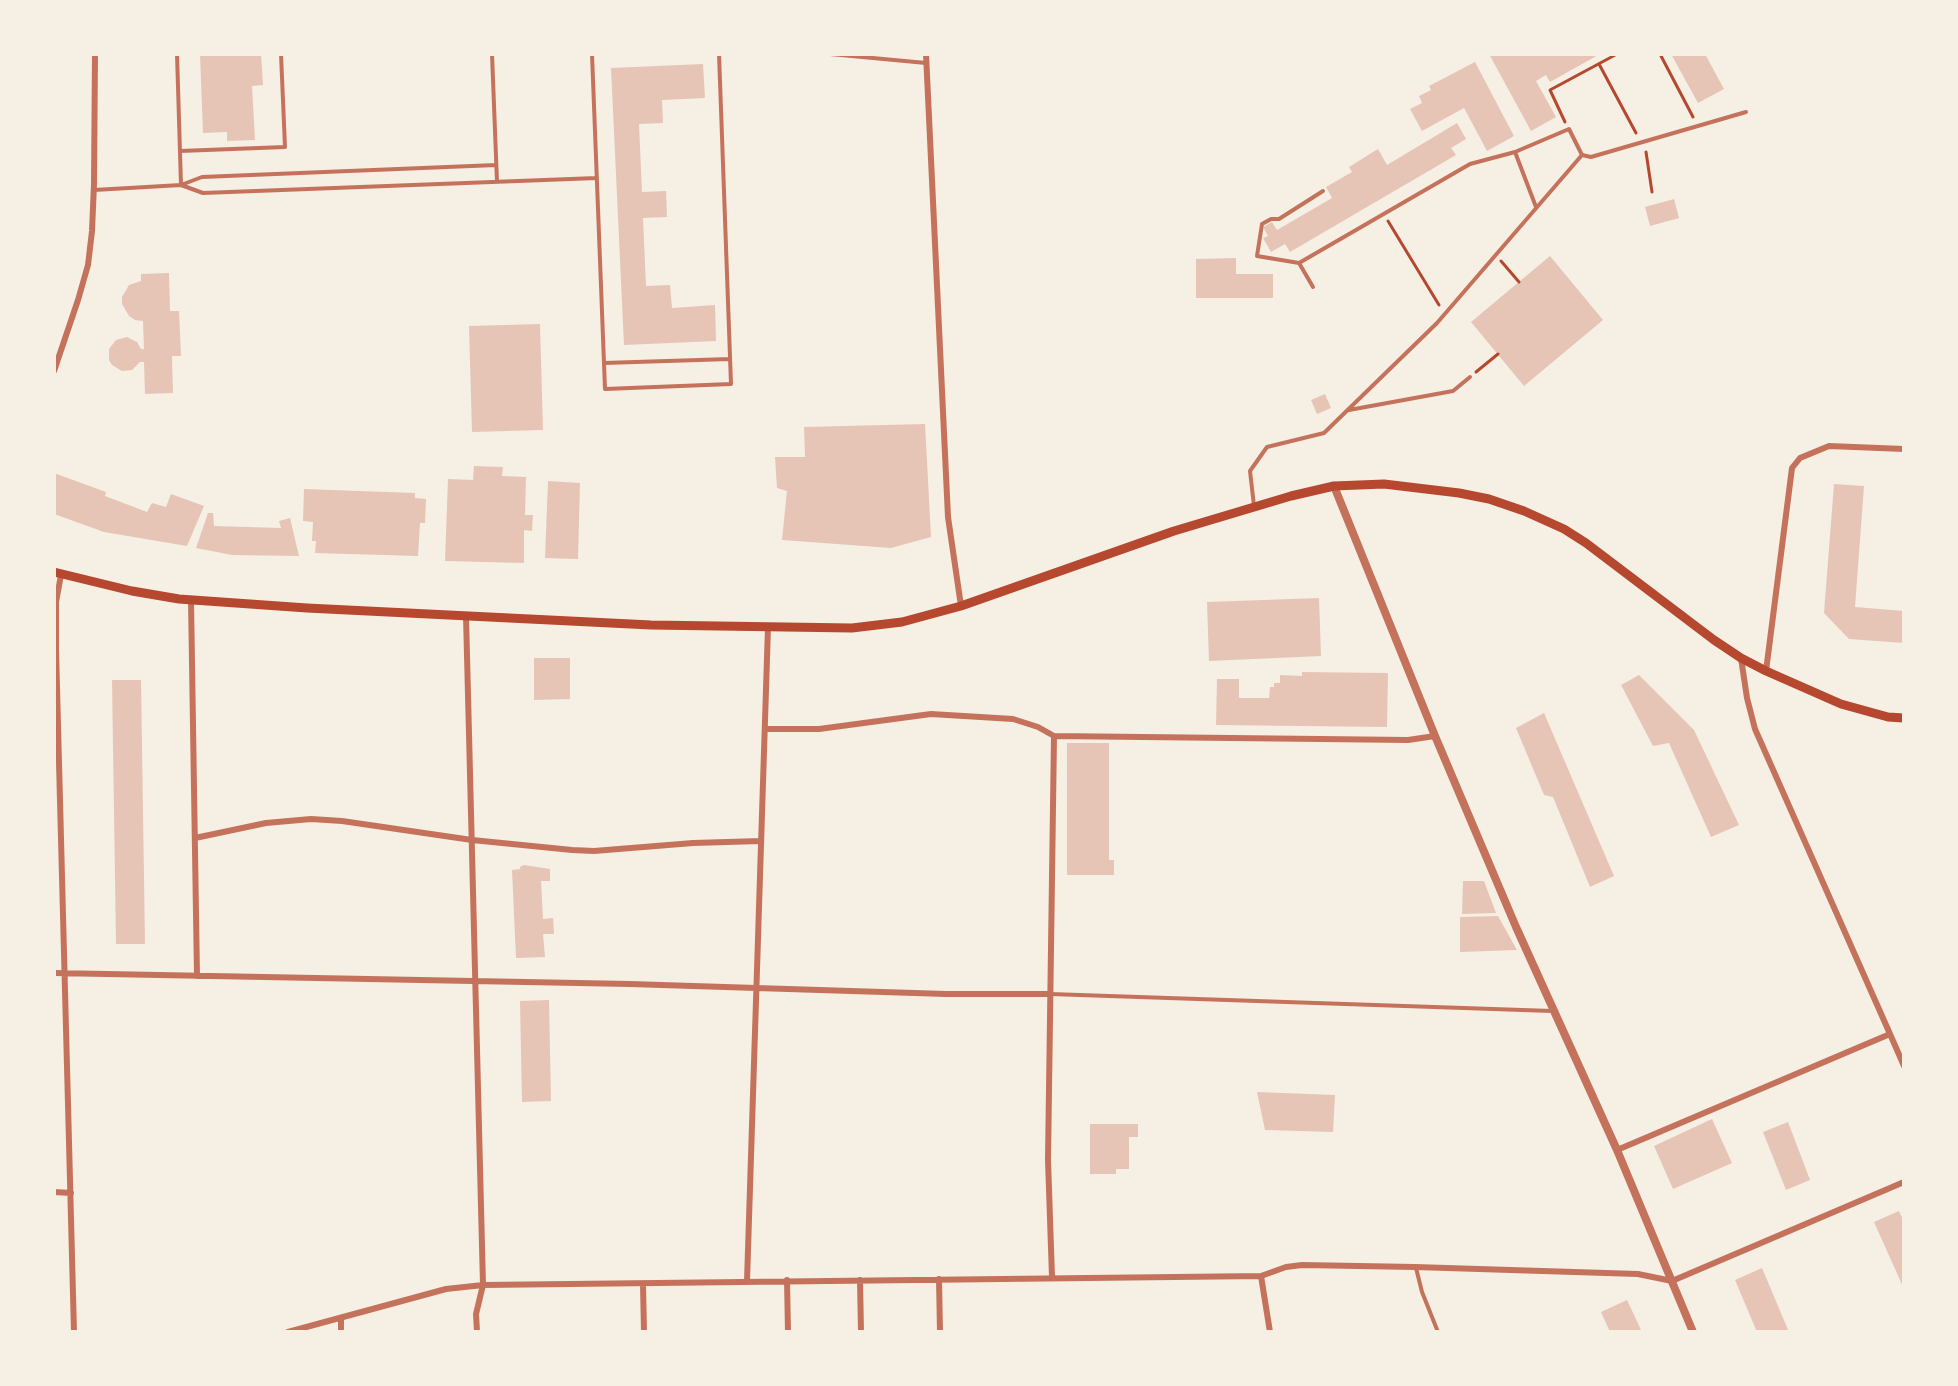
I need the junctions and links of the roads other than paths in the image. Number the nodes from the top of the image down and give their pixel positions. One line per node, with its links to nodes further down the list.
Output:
1 (95, 54): 18 (street)
2 (177, 54): 11 (lane)
3 (281, 54): 11 (lane)
4 (492, 54): 14 (lane)
5 (592, 54): 15 (lane)
6 (719, 54): 23 (lane)
7 (830, 54): 9 (lane)
8 (926, 54): 9 (street)
9 (926, 63): 33 (street)
10 (1746, 112): 13 (lane)
11 (180, 151): 17 (lane)
12 (1515, 152): 13 (lane); 20 (lane); 21 (lane)
13 (1582, 155): 20 (lane)
14 (496, 165): 16 (lane); 17 (lane)
15 (597, 178): 16 (lane); 24 (lane)
16 (497, 182): 17 (lane)
17 (181, 185): 18 (lane)
18 (94, 190): 25 (street)
19 (1323, 191): 21 (lane)
20 (1536, 208): 27 (lane)
21 (1299, 263): 22 (lane)
22 (1313, 287)
23 (730, 359): 24 (lane); 24 (lane)
24 (604, 363)
25 (54, 371)
26 (1470, 377): 27 (lane)
27 (1347, 410): 30 (lane)
28 (1904, 449): 37 (street)
29 (1334, 486): 30 (main road); 36 (main road); 41 (street)
30 (1254, 507): 33 (main road)
31 (57, 574): 32 (main road); 45 (street)
32 (191, 600): 34 (main road); 42 (street)
33 (961, 606): 35 (main road)
34 (466, 616): 35 (main road); 43 (street)
35 (768, 627): 39 (street)
36 (1742, 658): 37 (main road); 53 (street)
37 (1766, 671): 38 (main road)
38 (1904, 718)
39 (765, 729): 40 (street); 44 (street)
40 (1054, 736): 41 (street); 51 (street)
41 (1435, 736): 52 (street)
42 (195, 838): 43 (street); 48 (street)
43 (472, 840): 44 (street); 49 (street)
44 (761, 841): 50 (street)
45 (58, 854): 47 (street)
46 (54, 973): 47 (street)
47 (65, 973): 48 (street); 58 (street)
48 (197, 976): 49 (street)
49 (475, 981): 50 (street); 67 (street)
50 (756, 989): 51 (street); 65 (street)
51 (1050, 994): 52 (lane); 61 (street)
52 (1552, 1011): 55 (street)
53 (1890, 1034): 54 (street); 55 (street)
54 (1904, 1066)
55 (1617, 1150): 66 (street)
56 (1904, 1182): 66 (street)
57 (54, 1192): 58 (street)
58 (71, 1193): 70 (street)
59 (1415, 1267): 60 (street); 66 (street); 79 (lane)
60 (1261, 1276): 61 (street); 78 (street)
61 (1052, 1277): 62 (street)
62 (939, 1279): 64 (street); 77 (street)
63 (788, 1280): 64 (street); 65 (street); 75 (street)
64 (860, 1280): 76 (street)
65 (747, 1281): 68 (street)
66 (1672, 1281): 80 (street)
67 (483, 1284): 68 (street); 69 (street); 73 (street)
68 (643, 1284): 74 (street)
69 (341, 1318): 71 (street); 72 (street)
70 (74, 1332)
71 (288, 1332)
72 (341, 1332)
73 (477, 1332)
74 (644, 1332)
75 (788, 1332)
76 (861, 1332)
77 (940, 1332)
78 (1270, 1332)
79 (1438, 1332)
80 (1693, 1332)

